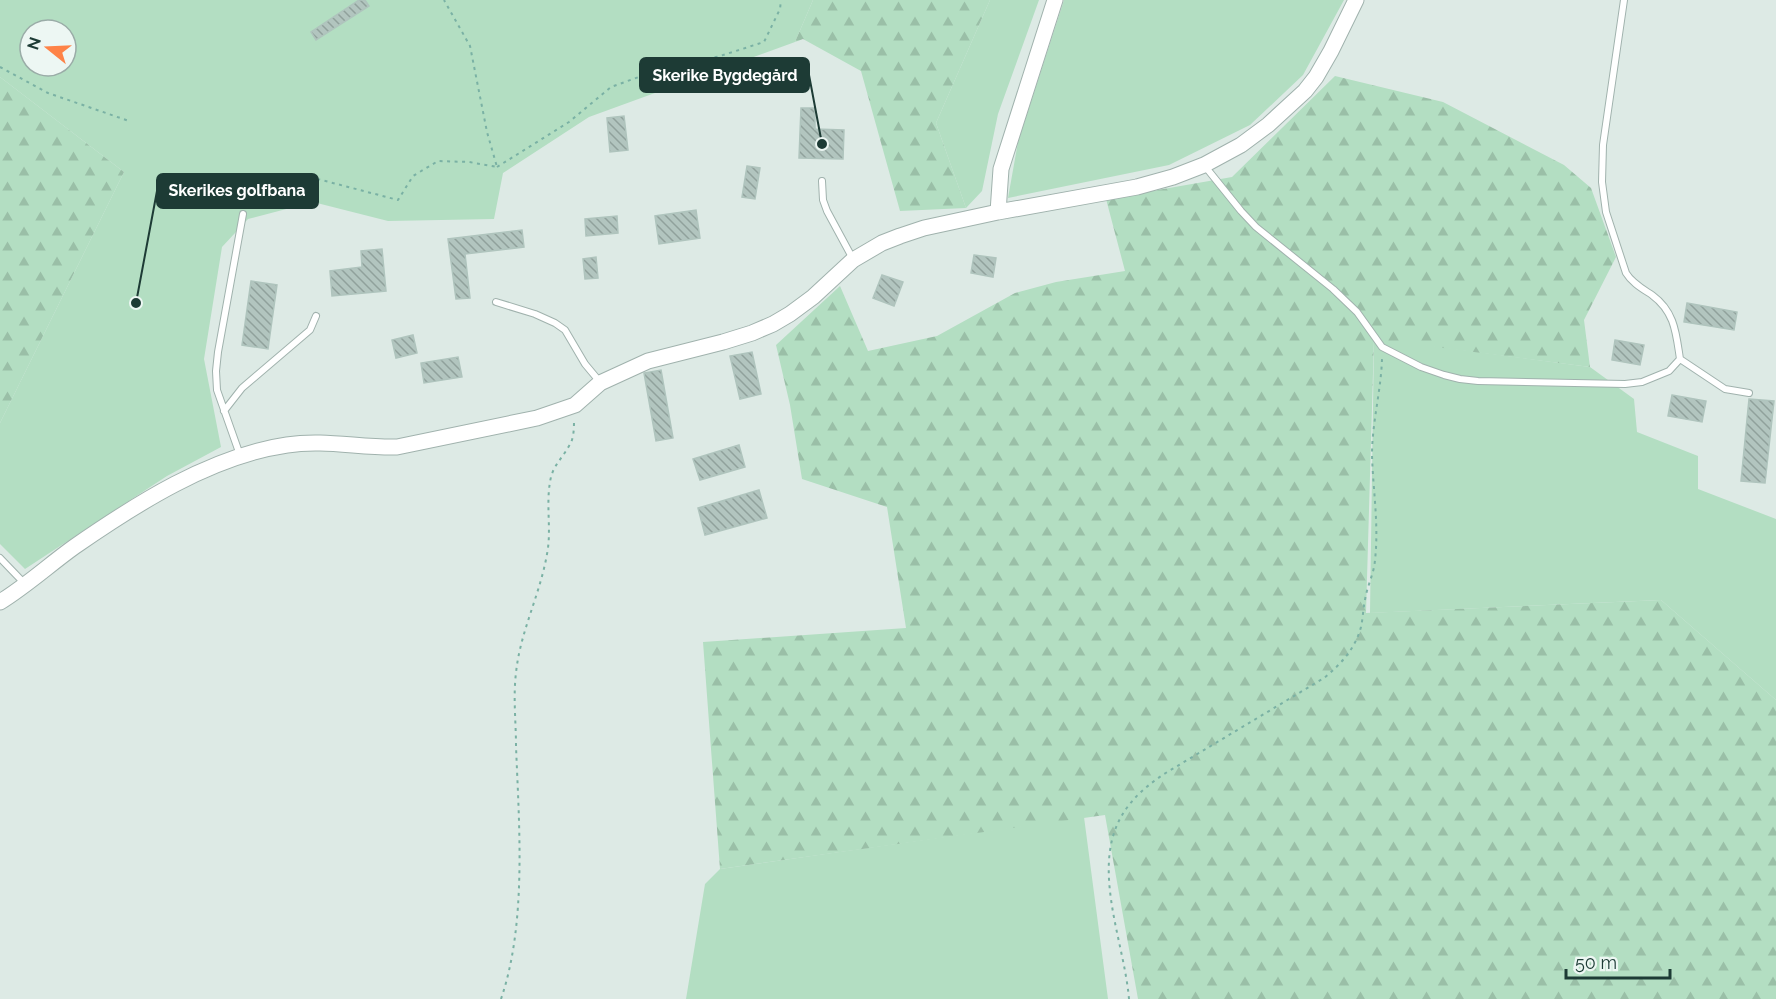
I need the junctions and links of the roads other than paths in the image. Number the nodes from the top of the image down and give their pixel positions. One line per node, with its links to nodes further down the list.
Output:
1 (1055, 0): 6 (street)
2 (1356, 0): 4 (street)
3 (1624, 0): 11 (lane)
4 (1204, 165): 6 (street); 11 (lane)
5 (822, 181): 8 (lane)
6 (998, 212): 8 (street)
7 (243, 214): 14 (lane)
8 (854, 260): 12 (street)
9 (496, 302): 12 (lane)
10 (316, 316): 14 (lane)
11 (1680, 359): 13 (lane)
12 (600, 383): 15 (street)
13 (1749, 393)
14 (224, 411): 15 (lane)
15 (240, 455): 17 (street)
16 (0, 558): 17 (lane)
17 (26, 584): 18 (street)
18 (0, 602)

